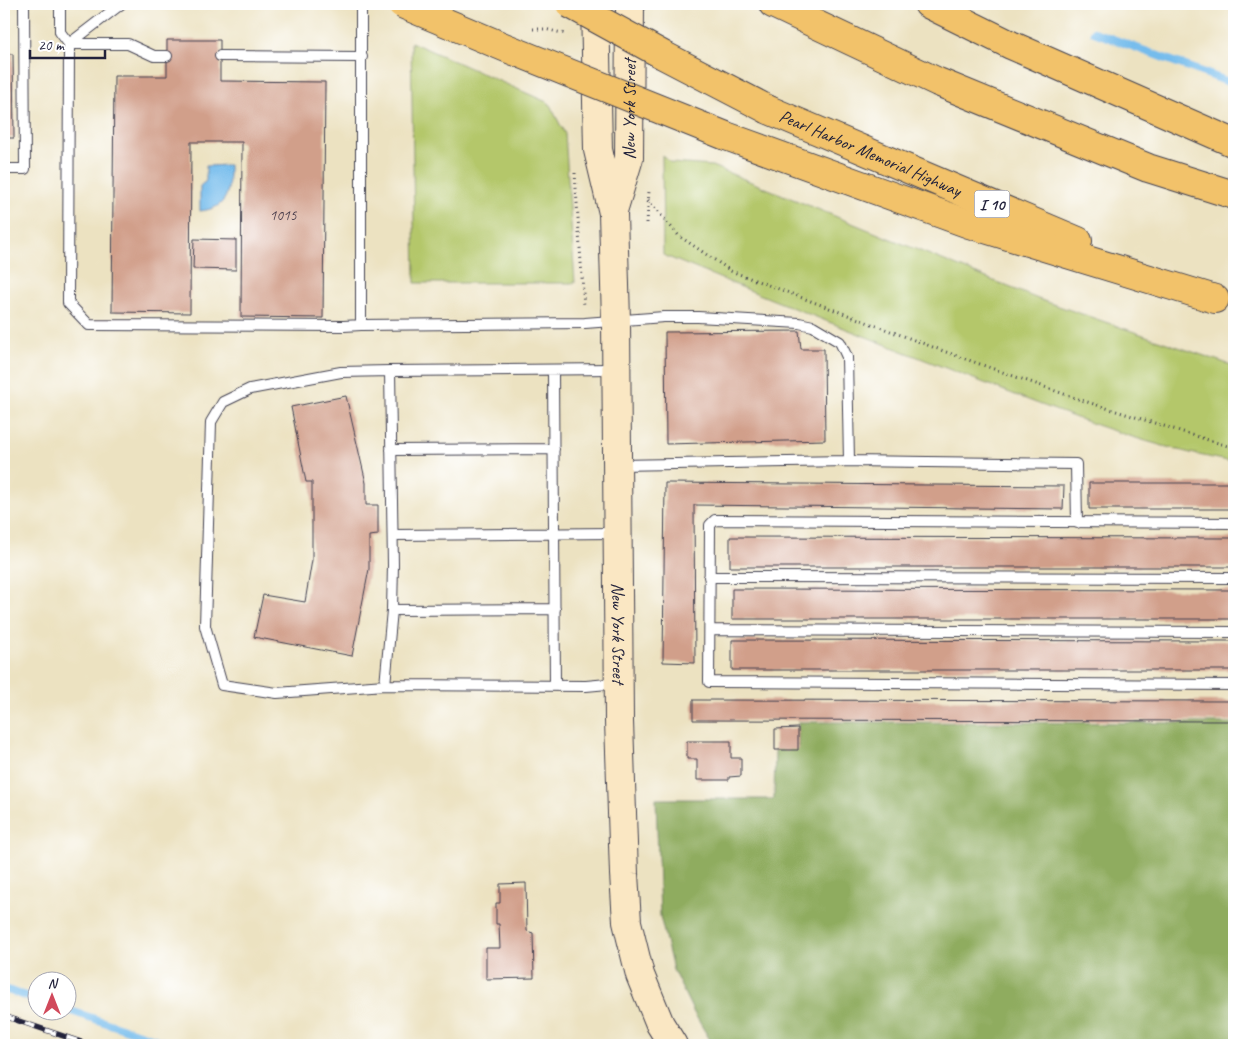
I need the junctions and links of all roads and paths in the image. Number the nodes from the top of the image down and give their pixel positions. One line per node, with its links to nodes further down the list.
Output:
1 (24, 4): 18 (lane)
2 (60, 4): 13 (lane)
3 (121, 4): 13 (lane)
4 (361, 4): 16 (lane)
5 (402, 4): 23 (highway, bridge)
6 (570, 4): 23 (highway, Pearl Harbor Memorial Highway / I 10, bridge)
7 (595, 4): 22 (street, New York Street)
8 (630, 4): 22 (street, New York Street)
9 (773, 4): 20 (highway)
10 (928, 4): 17 (highway)
11 (526, 29): 12 (path)
12 (569, 41)
13 (69, 44): 14 (lane); 26 (lane)
14 (167, 56)
15 (220, 56): 16 (lane)
16 (362, 57): 26 (lane)
17 (1234, 143)
18 (4, 169)
19 (574, 169): 25 (path)
20 (1234, 195)
21 (648, 200): 30 (path)
22 (613, 213): 24 (street, New York Street)
23 (1224, 302)
24 (616, 320): 25 (lane); 27 (street, New York Street); 33 (lane)
25 (585, 323): 26 (lane)
26 (361, 325)
27 (616, 369): 28 (lane); 34 (street, New York Street)
28 (553, 370): 29 (lane); 31 (lane)
29 (390, 371): 32 (lane); 47 (lane)
30 (1234, 448)
31 (554, 449): 32 (lane); 38 (lane)
32 (391, 450): 39 (lane)
33 (849, 462): 34 (lane); 35 (lane)
34 (617, 465): 37 (street, New York Street)
35 (1077, 523): 36 (lane); 40 (lane)
36 (1234, 523)
37 (617, 533): 38 (lane); 46 (street, New York Street)
38 (555, 534): 39 (lane); 43 (lane)
39 (393, 535): 42 (lane)
40 (709, 577): 41 (lane); 44 (lane)
41 (1234, 578)
42 (392, 610): 43 (lane); 47 (lane)
43 (555, 610): 49 (lane)
44 (710, 630): 45 (lane); 48 (lane)
45 (1234, 632)
46 (618, 684): 49 (lane); 50 (street, New York Street)
47 (385, 685): 49 (lane)
48 (1234, 685)
49 (555, 686)
50 (673, 1045)

